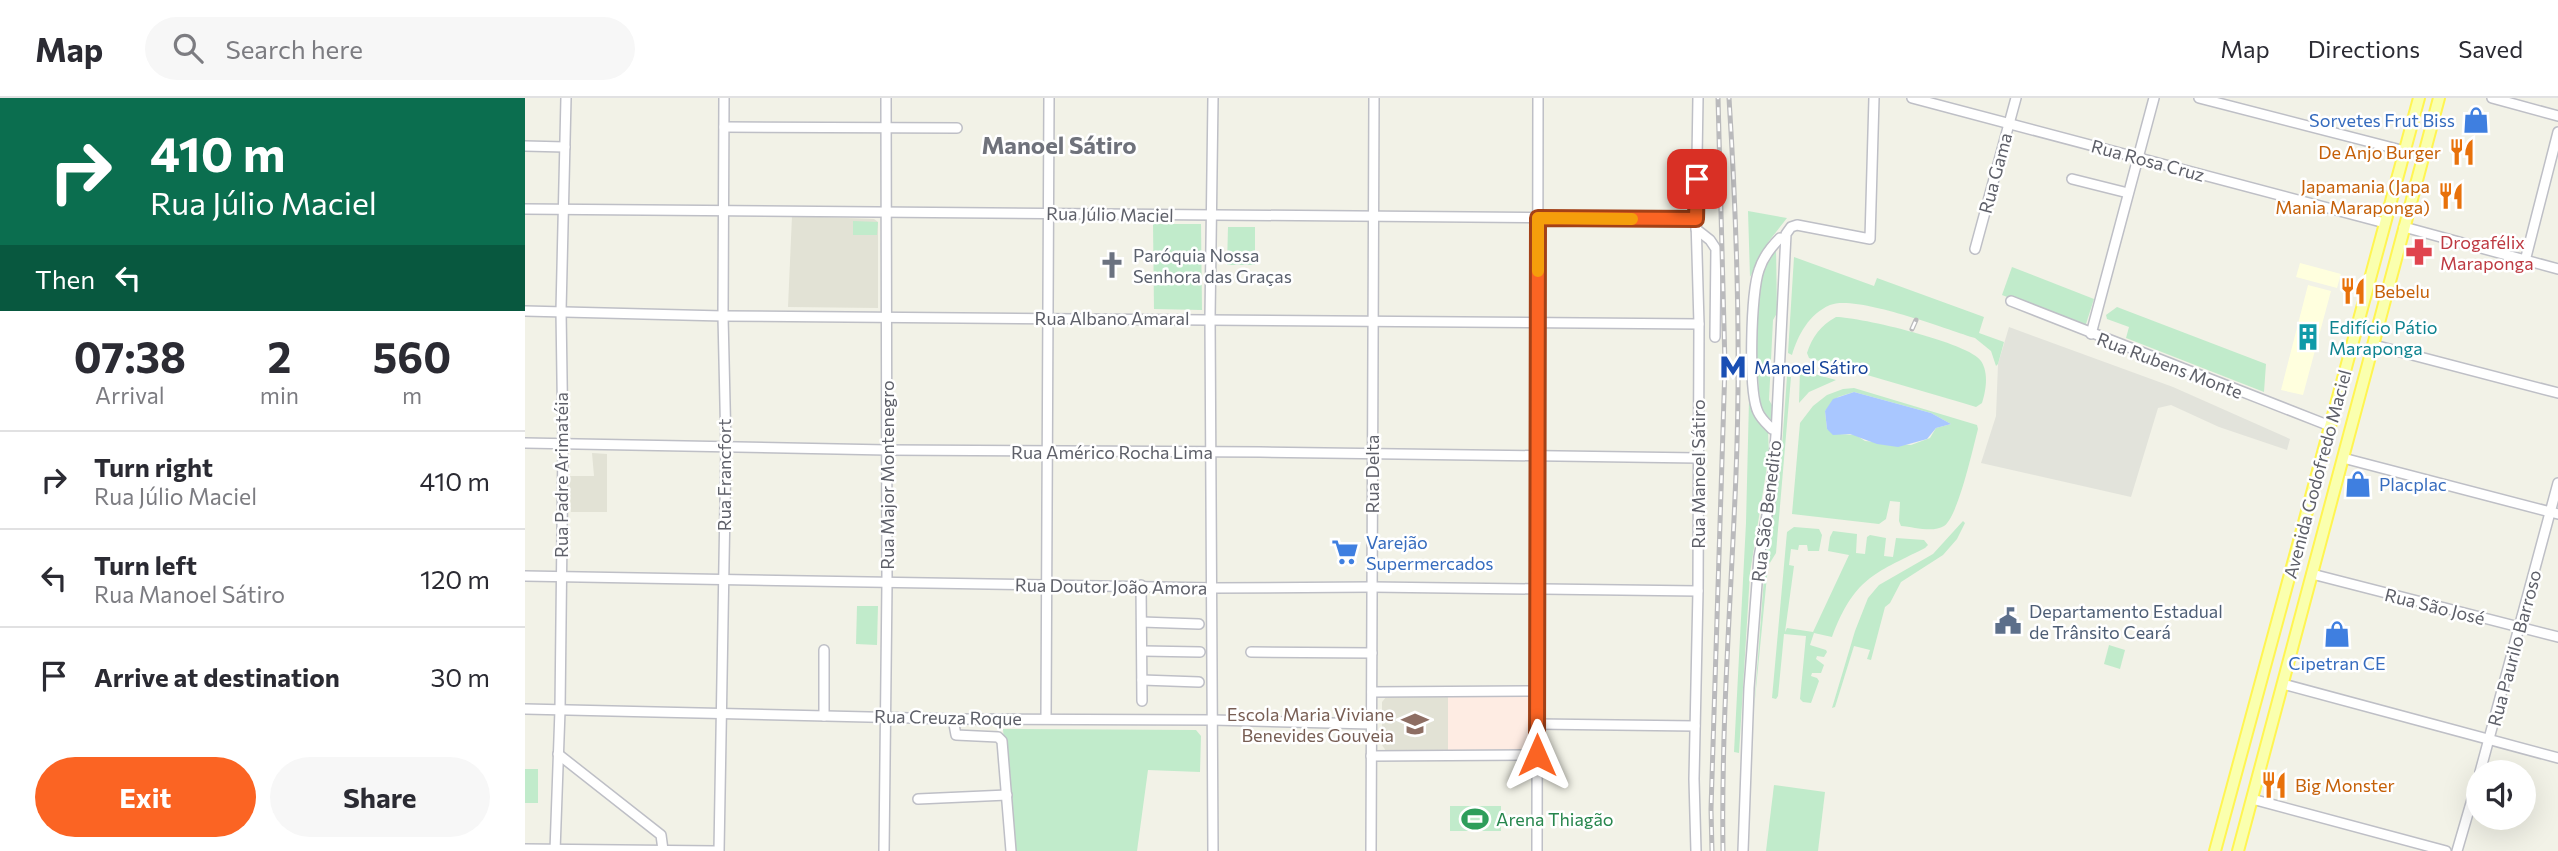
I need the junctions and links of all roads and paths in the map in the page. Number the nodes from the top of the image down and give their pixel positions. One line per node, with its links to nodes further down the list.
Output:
1 (566, 98): 24 (street, Rua Padre Arimatéia)
2 (724, 98): 19 (street, Rua Francfort)
3 (886, 98): 20 (street, Rua Major Montenegro)
4 (1049, 98): 32 (street)
5 (1213, 98): 34 (street)
6 (1374, 98): 35 (street, Rua Delta)
7 (1538, 98): 36 (street)
8 (1698, 98): 38 (street, Rua Manoel Sátiro)
9 (1874, 98): 135 (street, Rua São Benedito)
10 (1912, 98): 18 (street, Rua Rosa Cruz)
11 (2016, 98): 18 (street, Rua Gama)
12 (2154, 98): 26 (street)
13 (2199, 98): 25 (street)
14 (2419, 98): 25 (main road, Avenida Godofredo Maciel)
15 (2439, 98): 39 (main road, Avenida Godofredo Maciel)
16 (2492, 98): 17 (street)
17 (2558, 116)
18 (2009, 124): 26 (street, Rua Rosa Cruz); 41 (street, Rua Gama)
19 (724, 127): 20 (street); 31 (street, Rua Francfort)
20 (887, 128): 21 (street); 33 (street, Rua Major Montenegro)
21 (957, 128)
22 (2558, 132): 42 (street)
23 (525, 146): 24 (street)
24 (565, 147): 30 (street, Rua Padre Arimatéia)
25 (2405, 151): 37 (main road, Avenida Godofredo Maciel)
26 (2138, 157): 28 (street); 37 (street, Rua Rosa Cruz)
27 (2072, 179): 28 (street)
28 (2128, 193): 58 (street)
29 (525, 209): 30 (street, Rua Júlio Maciel)
30 (564, 210): 31 (street, Rua Júlio Maciel); 50 (street, Rua Padre Arimatéia)
31 (723, 211): 33 (street, Rua Júlio Maciel); 51 (street, Rua Francfort)
32 (1048, 213): 33 (street, Rua Júlio Maciel); 34 (street, Rua Júlio Maciel); 54 (street)
33 (887, 214): 52 (street, Rua Major Montenegro)
34 (1211, 215): 35 (street, Rua Júlio Maciel); 53 (street)
35 (1374, 215): 36 (street, Rua Júlio Maciel); 55 (street, Rua Delta)
36 (1538, 218): 38 (street, Rua Júlio Maciel); 56 (street)
37 (2385, 223): 44 (main road, Avenida Godofredo Maciel)
38 (1696, 224): 57 (street, Rua Manoel Sátiro); 59 (street)
39 (2404, 228): 42 (street); 45 (main road, Avenida Godofredo Maciel)
40 (1780, 238): 63 (street)
41 (1975, 248)
42 (2525, 261): 43 (street)
43 (2558, 269)
44 (2372, 270): 45 (main road); 46 (main road, Avenida Godofredo Maciel)
45 (2392, 276): 48 (main road, Avenida Godofredo Maciel)
46 (2365, 296): 48 (main road); 62 (main road, Avenida Godofredo Maciel)
47 (2011, 301): 58 (street, Rua Rubens Monte)
48 (2385, 302): 60 (main road, Avenida Godofredo Maciel)
49 (525, 311): 50 (street, Rua Albano Amaral)
50 (561, 311): 51 (street, Rua Albano Amaral); 65 (street, Rua Padre Arimatéia)
51 (723, 316): 52 (street, Rua Albano Amaral); 66 (street, Rua Francfort)
52 (887, 317): 54 (street, Rua Albano Amaral); 67 (street, Rua Major Montenegro)
53 (1210, 318): 54 (street, Rua Albano Amaral); 55 (street, Rua Albano Amaral); 69 (street)
54 (1048, 319): 68 (street)
55 (1374, 321): 56 (street, Rua Albano Amaral); 70 (street, Rua Delta)
56 (1538, 323): 57 (street, Rua Albano Amaral); 71 (street)
57 (1699, 324): 72 (street, Rua Manoel Sátiro)
58 (2091, 334): 62 (street, Rua Rubens Monte)
59 (1715, 337)
60 (2374, 345): 61 (street); 73 (main road, Avenida Godofredo Maciel)
61 (2558, 393)
62 (2330, 426): 123 (main road, Avenida Godofredo Maciel)
63 (1772, 429)
64 (525, 443): 65 (street, Rua Américo Rocha Lima)
65 (563, 444): 66 (street, Rua Américo Rocha Lima); 78 (street, Rua Padre Arimatéia)
66 (726, 447): 67 (street, Rua Américo Rocha Lima); 79 (street, Rua Francfort)
67 (887, 450): 68 (street, Rua Américo Rocha Lima); 80 (street, Rua Major Montenegro)
68 (1047, 452): 69 (street, Rua Américo Rocha Lima); 81 (street)
69 (1211, 452): 70 (street, Rua Américo Rocha Lima); 84 (street)
70 (1372, 453): 71 (street, Rua Américo Rocha Lima); 83 (street, Rua Delta)
71 (1536, 457): 72 (street, Rua Américo Rocha Lima); 85 (street)
72 (1698, 458): 86 (street, Rua Manoel Sátiro)
73 (2343, 458): 75 (street); 76 (main road, Avenida Godofredo Maciel)
74 (2558, 483): 75 (street, Rua Paurilo Barroso)
75 (2554, 513): 89 (street, Rua Paurilo Barroso)
76 (2312, 574): 89 (street, Rua São José); 98 (main road, Avenida Godofredo Maciel)
77 (525, 576): 78 (street, Rua Doutor João Amora)
78 (561, 577): 79 (street, Rua Doutor João Amora); 103 (street, Rua Padre Arimatéia)
79 (723, 581): 80 (street, Rua Doutor João Amora); 104 (street, Rua Francfort)
80 (887, 583): 81 (street, Rua Doutor João Amora); 106 (street, Rua Major Montenegro)
81 (1047, 585): 82 (street, Rua Doutor João Amora); 107 (street)
82 (1141, 585): 84 (street, Rua Doutor João Amora); 87 (street)
83 (1372, 587): 84 (street, Rua Doutor João Amora); 85 (street, Rua Doutor João Amora); 95 (street, Rua Delta)
84 (1213, 588): 109 (street)
85 (1537, 590): 86 (street, Rua Doutor João Amora); 99 (street)
86 (1698, 591): 112 (street, Rua Manoel Sátiro)
87 (1142, 622): 88 (street); 92 (street)
88 (1199, 624)
89 (2519, 627): 90 (street, Rua São José); 113 (street, Rua Paurilo Barroso)
90 (2558, 637)
91 (824, 650): 105 (street)
92 (1143, 651): 93 (street); 96 (street)
93 (1200, 652)
94 (1251, 652): 95 (street)
95 (1372, 653): 100 (street, Rua Delta)
96 (1142, 680): 97 (street); 101 (street)
97 (1199, 682)
98 (2283, 684): 113 (street); 121 (main road, Avenida Godofredo Maciel)
99 (1537, 691): 100 (street); 111 (street)
100 (1371, 692): 110 (street, Rua Delta)
101 (1142, 701)
102 (525, 709): 103 (street, Rua Creuza Roque)
103 (560, 710): 104 (street, Rua Creuza Roque); 114 (street, Rua Padre Arimatéia)
104 (722, 713): 105 (street, Rua Creuza Roque); 128 (street, Rua Francfort)
105 (824, 716): 106 (street, Rua Creuza Roque)
106 (885, 716): 108 (street, Rua Creuza Roque); 129 (street, Rua Major Montenegro)
107 (1046, 718): 108 (street, Rua Creuza Roque); 109 (street, Rua Creuza Roque)
108 (953, 719): 119 (street)
109 (1213, 720): 110 (street, Rua Creuza Roque); 131 (street)
110 (1371, 724): 116 (street, Rua Delta)
111 (1537, 724): 112 (street); 115 (street)
112 (1695, 726): 134 (street, Rua Manoel Sátiro)
113 (2490, 740): 117 (street); 118 (street, Rua Paurilo Barroso)
114 (558, 754): 126 (street, Rua Padre Arimatéia); 127 (street)
115 (1537, 755): 116 (street); 133 (street)
116 (1371, 756): 132 (street, Rua Delta)
117 (2558, 758)
118 (2484, 760)
119 (1007, 795): 120 (street); 130 (street)
120 (918, 799)
121 (2252, 799): 124 (main road, Avenida Godofredo Maciel); 138 (street)
122 (2466, 820): 139 (street)
123 (2220, 830): 124 (main road); 136 (main road, Avenida Godofredo Maciel)
124 (2242, 836): 137 (main road, Avenida Godofredo Maciel)
125 (525, 849): 126 (street)
126 (555, 850): 127 (street)
127 (663, 850): 128 (street)
128 (717, 851)
129 (884, 851)
130 (1011, 851)
131 (1213, 851)
132 (1371, 851)
133 (1537, 851)
134 (1696, 851)
135 (1743, 851)
136 (2215, 851)
137 (2238, 851)
138 (2446, 851)
139 (2457, 851)

